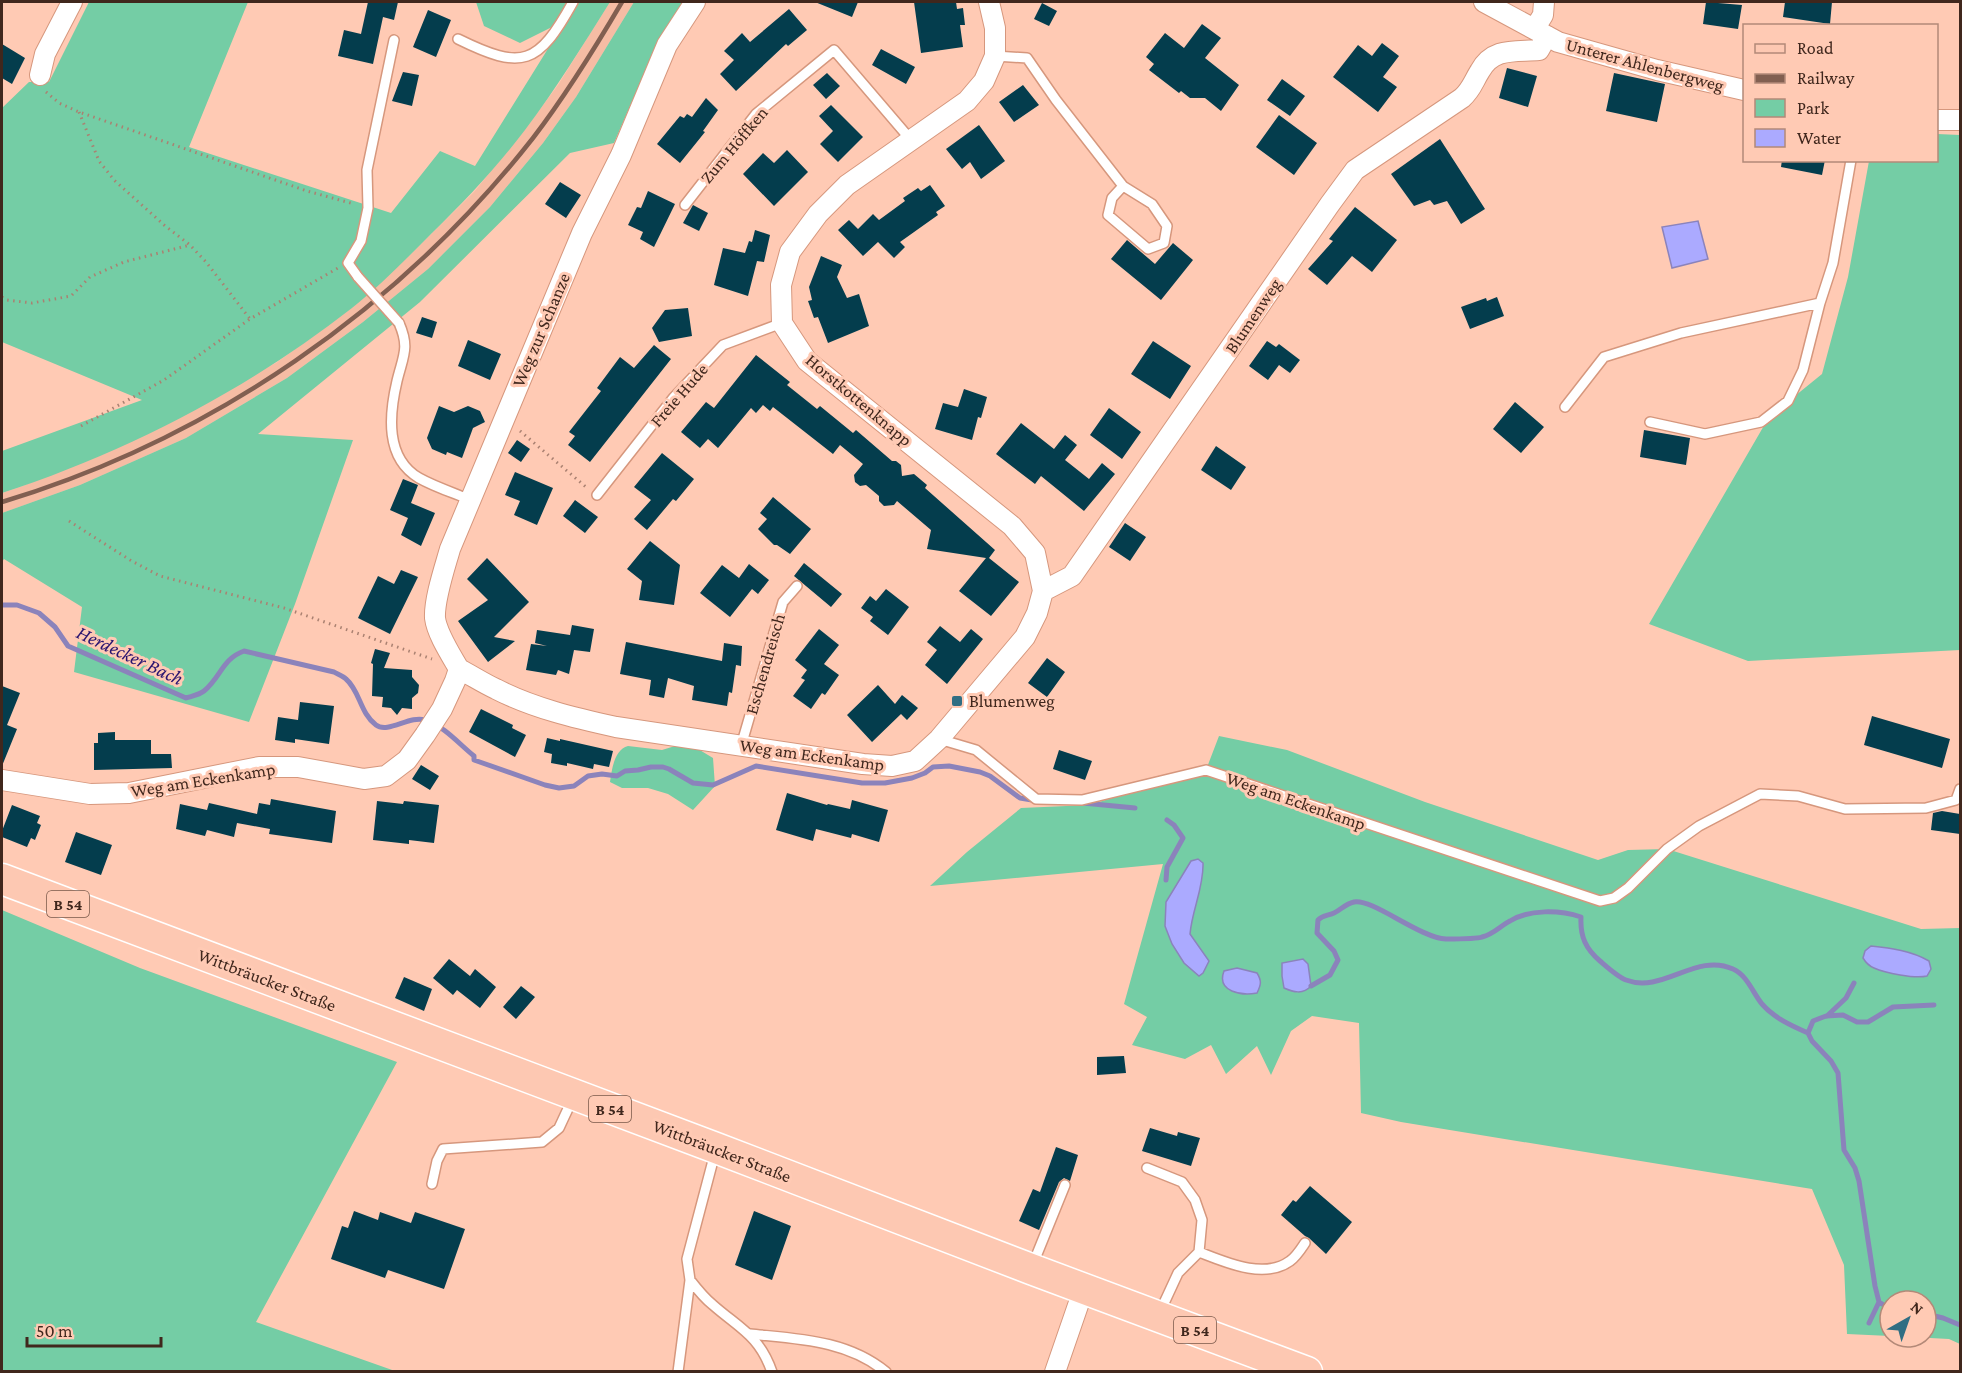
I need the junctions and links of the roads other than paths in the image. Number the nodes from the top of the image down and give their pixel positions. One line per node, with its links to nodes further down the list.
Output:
1 (72, 2): 11 (street)
2 (573, 2): 8 (lane)
3 (695, 2): 24 (street, Weg zur Schanze)
4 (989, 2): 10 (street)
5 (1484, 2): 7 (street, Unterer Ahlenbergweg)
6 (1544, 2): 7 (street)
7 (1541, 32): 12 (street, Unterer Ahlenbergweg); 26 (street, Blumenweg)
8 (458, 39)
9 (394, 40): 24 (lane, bridge)
10 (996, 56): 15 (street); 17 (lane)
11 (40, 75)
12 (1743, 90)
13 (1938, 120): 14 (street)
14 (1960, 120)
15 (911, 140): 18 (lane, Zum Höffken); 20 (street)
16 (1851, 162): 19 (lane)
17 (1123, 186): 17 (lane)
18 (685, 205)
19 (1820, 303): 21 (lane); 22 (lane)
20 (782, 323): 23 (lane, Freie Hude); 26 (street, Horstkottenknapp)
21 (1565, 407)
22 (1650, 422)
23 (597, 495)
24 (471, 500): 27 (street, Weg zur Schanze)
25 (797, 586): 29 (lane, Eschendreisch)
26 (1043, 591): 28 (street)
27 (459, 669): 29 (street, Weg am Eckenkamp); 30 (street, Weg am Eckenkamp)
28 (939, 739): 29 (street, Weg am Eckenkamp); 31 (lane, Weg am Eckenkamp)
29 (741, 746)
30 (2, 780)
31 (1960, 789)
32 (2, 879): 33 (main road, Wittbräucker Straße / B 54)
33 (573, 1095): 34 (main road, Wittbräucker Straße / B 54); 36 (lane)
34 (716, 1148): 40 (main road, Wittbräucker Straße / B 54); 41 (lane)
35 (1147, 1168): 39 (lane)
36 (432, 1184)
37 (1065, 1185): 40 (lane)
38 (1305, 1243): 39 (lane)
39 (1199, 1252): 43 (lane)
40 (1031, 1269): 42 (main road, Wittbräucker Straße / B 54)
41 (690, 1280): 44 (lane); 45 (lane)
42 (1084, 1288): 43 (main road, Wittbräucker Straße / B 54); 48 (street)
43 (1158, 1316): 49 (main road, Wittbräucker Straße / B 54)
44 (750, 1334): 46 (lane); 47 (lane)
45 (678, 1371)
46 (772, 1371)
47 (886, 1371)
48 (1055, 1371)
49 (1307, 1371)

